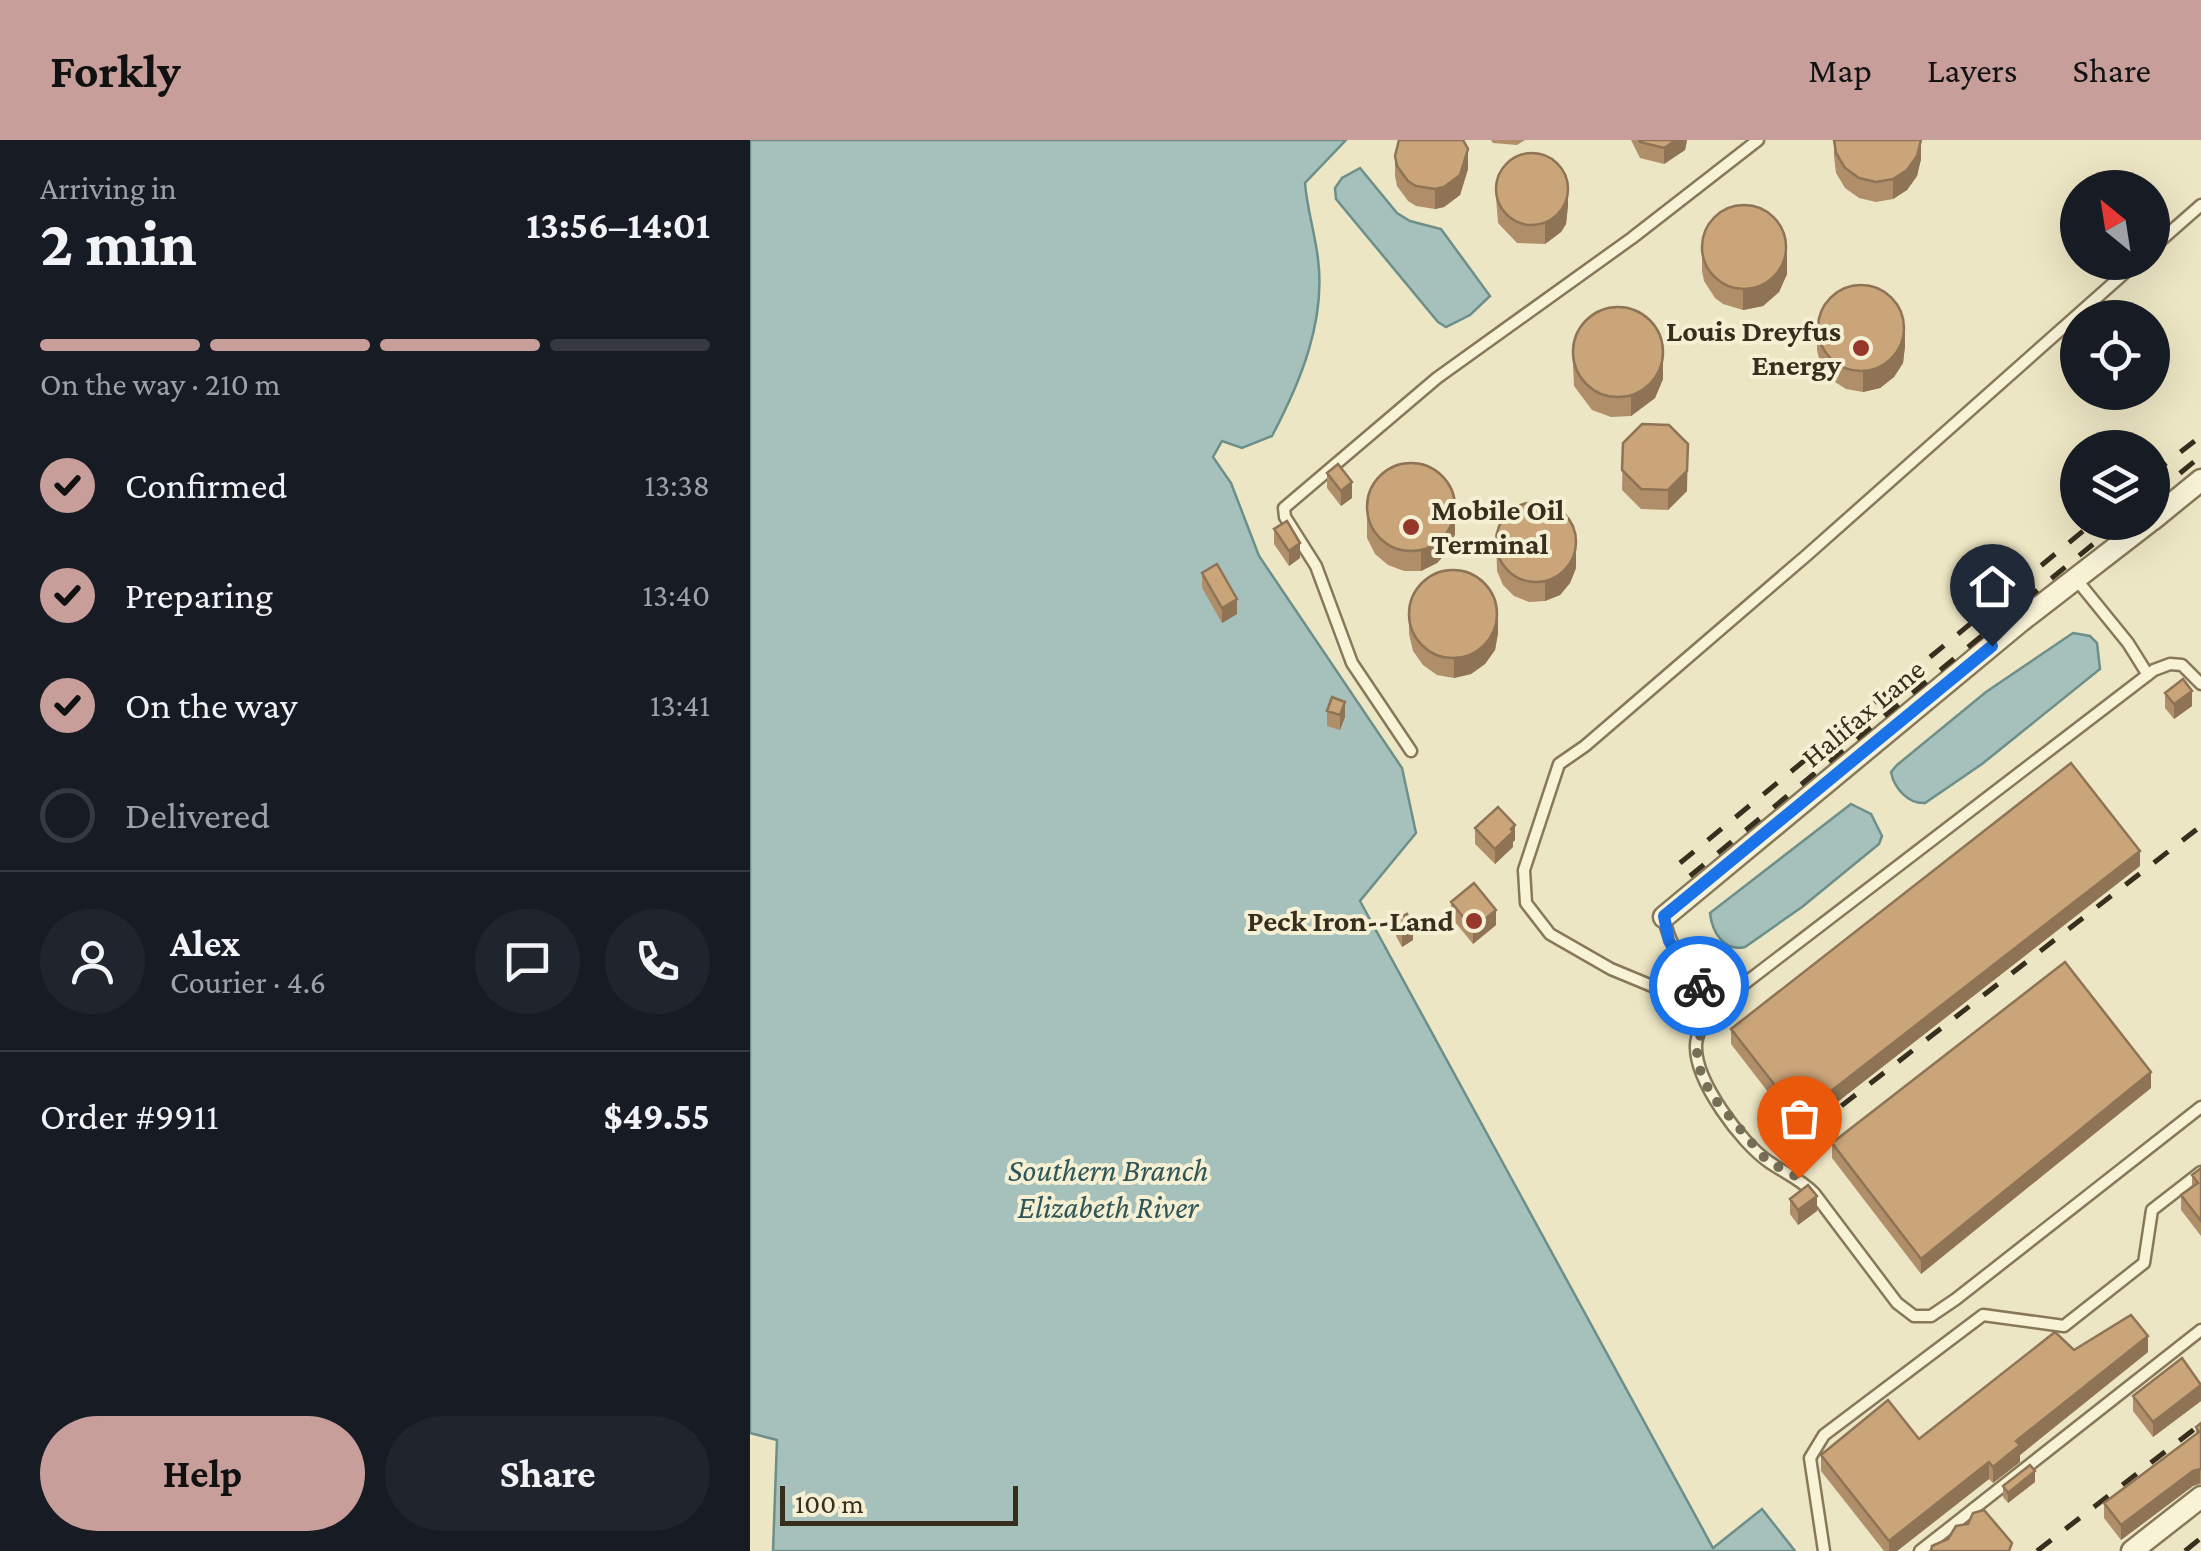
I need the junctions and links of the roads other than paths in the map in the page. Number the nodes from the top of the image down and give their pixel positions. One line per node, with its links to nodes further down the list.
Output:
1 (1758, 140): 11 (lane)
2 (2201, 205): 3 (lane)
3 (2170, 232)
4 (2117, 280): 13 (lane)
5 (2201, 480): 6 (street, Halifax Lane)
6 (2170, 505)
7 (2126, 540): 8 (street, Halifax Lane)
8 (2076, 579): 9 (lane); 12 (street, Halifax Lane)
9 (2148, 675): 10 (lane); 13 (lane)
10 (2201, 684)
11 (1411, 751)
12 (1664, 916): 13 (lane)
13 (1710, 1010): 14 (lane)
14 (2201, 1107)
15 (2201, 1172): 18 (lane)
16 (2201, 1330): 19 (lane)
17 (2201, 1498): 20 (street)
18 (1824, 1551)
19 (1920, 1551)
20 (2132, 1551)

